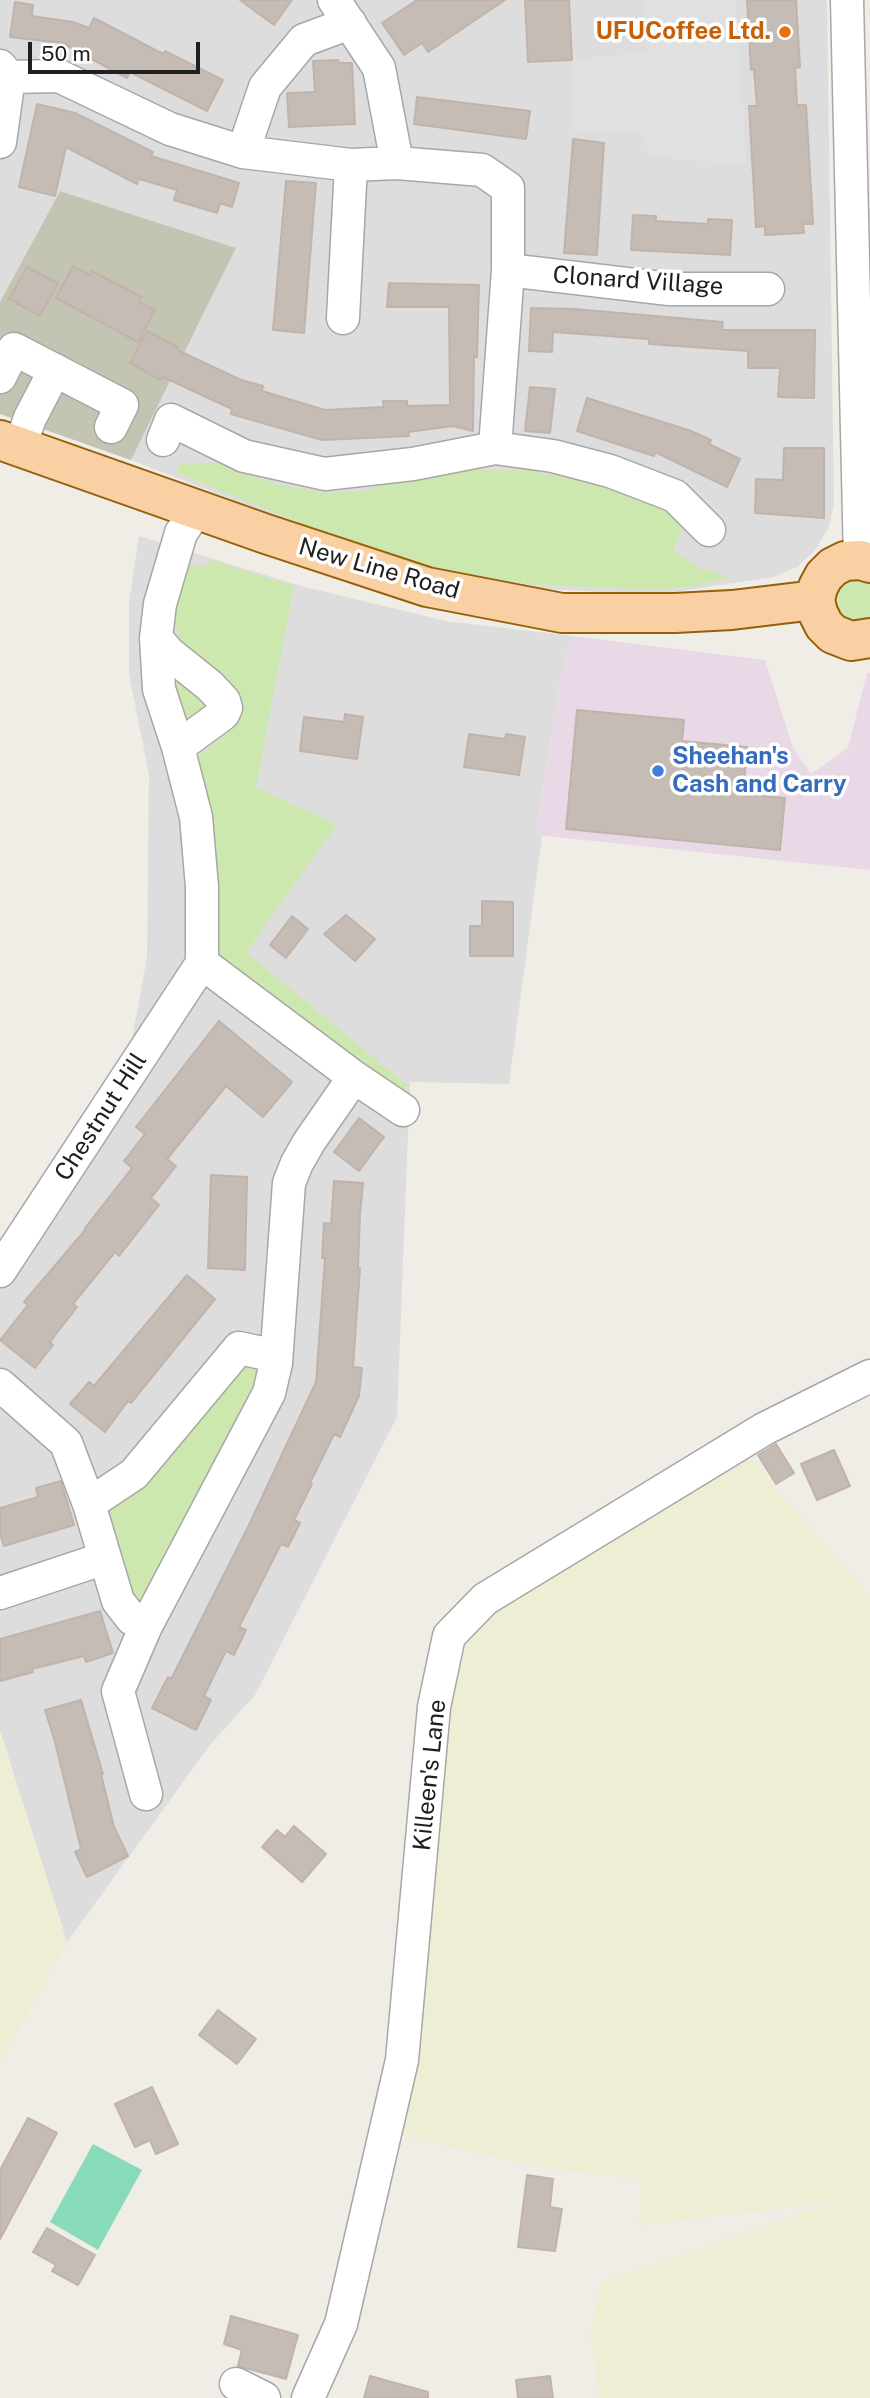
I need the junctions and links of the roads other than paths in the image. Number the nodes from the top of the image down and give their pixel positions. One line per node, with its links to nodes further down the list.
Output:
1 (847, 0): 19 (street)
2 (342, 12): 5 (street); 6 (street)
3 (5, 71): 4 (street); 5 (street)
4 (0, 142)
5 (243, 152): 7 (street)
6 (397, 163): 7 (street); 8 (street)
7 (351, 165): 10 (street)
8 (508, 270): 9 (street, Clonard Village); 16 (street)
9 (768, 289)
10 (343, 318)
11 (55, 370): 12 (street); 13 (street); 15 (street)
12 (0, 377)
13 (111, 427)
14 (163, 440): 16 (street)
15 (10, 443): 17 (main road, New Line Road)
16 (495, 448): 18 (street)
17 (197, 509): 20 (main road, New Line Road); 21 (street)
18 (709, 530)
19 (865, 561): 20 (main road)
20 (816, 600): 22 (main road)
21 (156, 638): 23 (street); 23 (street)
22 (870, 638)
23 (178, 747): 24 (street)
24 (202, 963): 25 (street); 27 (street, Chestnut Hill)
25 (354, 1077): 26 (street); 28 (street)
26 (403, 1110)
27 (0, 1271)
28 (276, 1350): 31 (street); 34 (street)
29 (870, 1376): 38 (street, Killeen's Lane)
30 (0, 1385): 31 (street)
31 (89, 1504): 32 (street)
32 (105, 1558): 33 (street); 34 (street)
33 (0, 1593)
34 (146, 1626): 35 (street)
35 (146, 1794)
36 (236, 2384): 37 (street)
37 (264, 2398)
38 (308, 2398)

